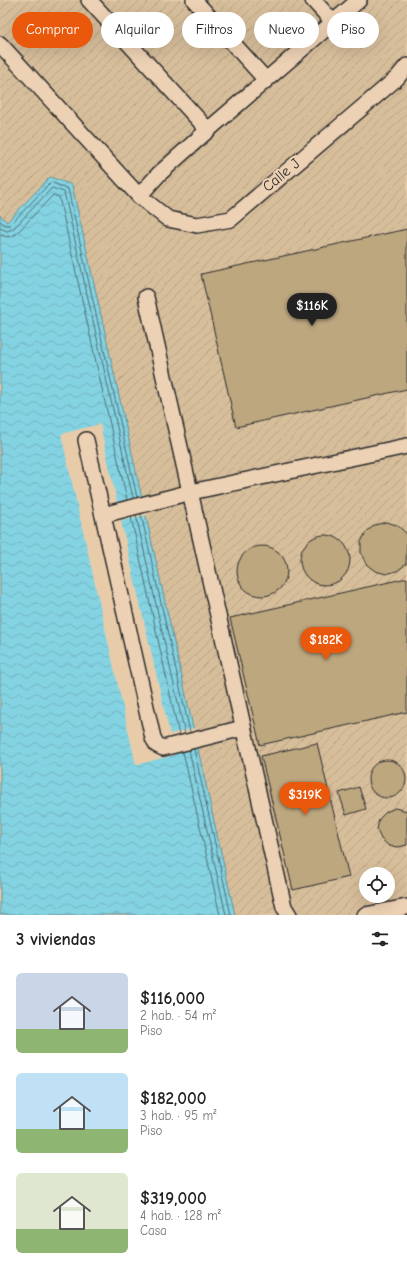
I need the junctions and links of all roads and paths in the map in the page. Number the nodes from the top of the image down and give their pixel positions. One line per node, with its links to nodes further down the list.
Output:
1 (88, 0): 11 (lane)
2 (194, 0): 10 (lane)
3 (313, 0): 6 (lane)
4 (359, 0): 5 (lane)
5 (345, 12)
6 (327, 15)
7 (327, 28): 10 (lane)
8 (0, 44): 12 (lane, Calle J)
9 (407, 66): 12 (lane, Calle J)
10 (266, 80): 11 (lane)
11 (208, 130): 12 (lane)
12 (139, 196)
13 (146, 297): 16 (lane)
14 (86, 440): 17 (lane)
15 (407, 446): 16 (lane)
16 (191, 492): 17 (lane); 18 (lane)
17 (102, 515): 18 (lane)
18 (243, 728): 20 (lane)
19 (407, 907): 21 (lane)
20 (289, 915)
21 (365, 915)

